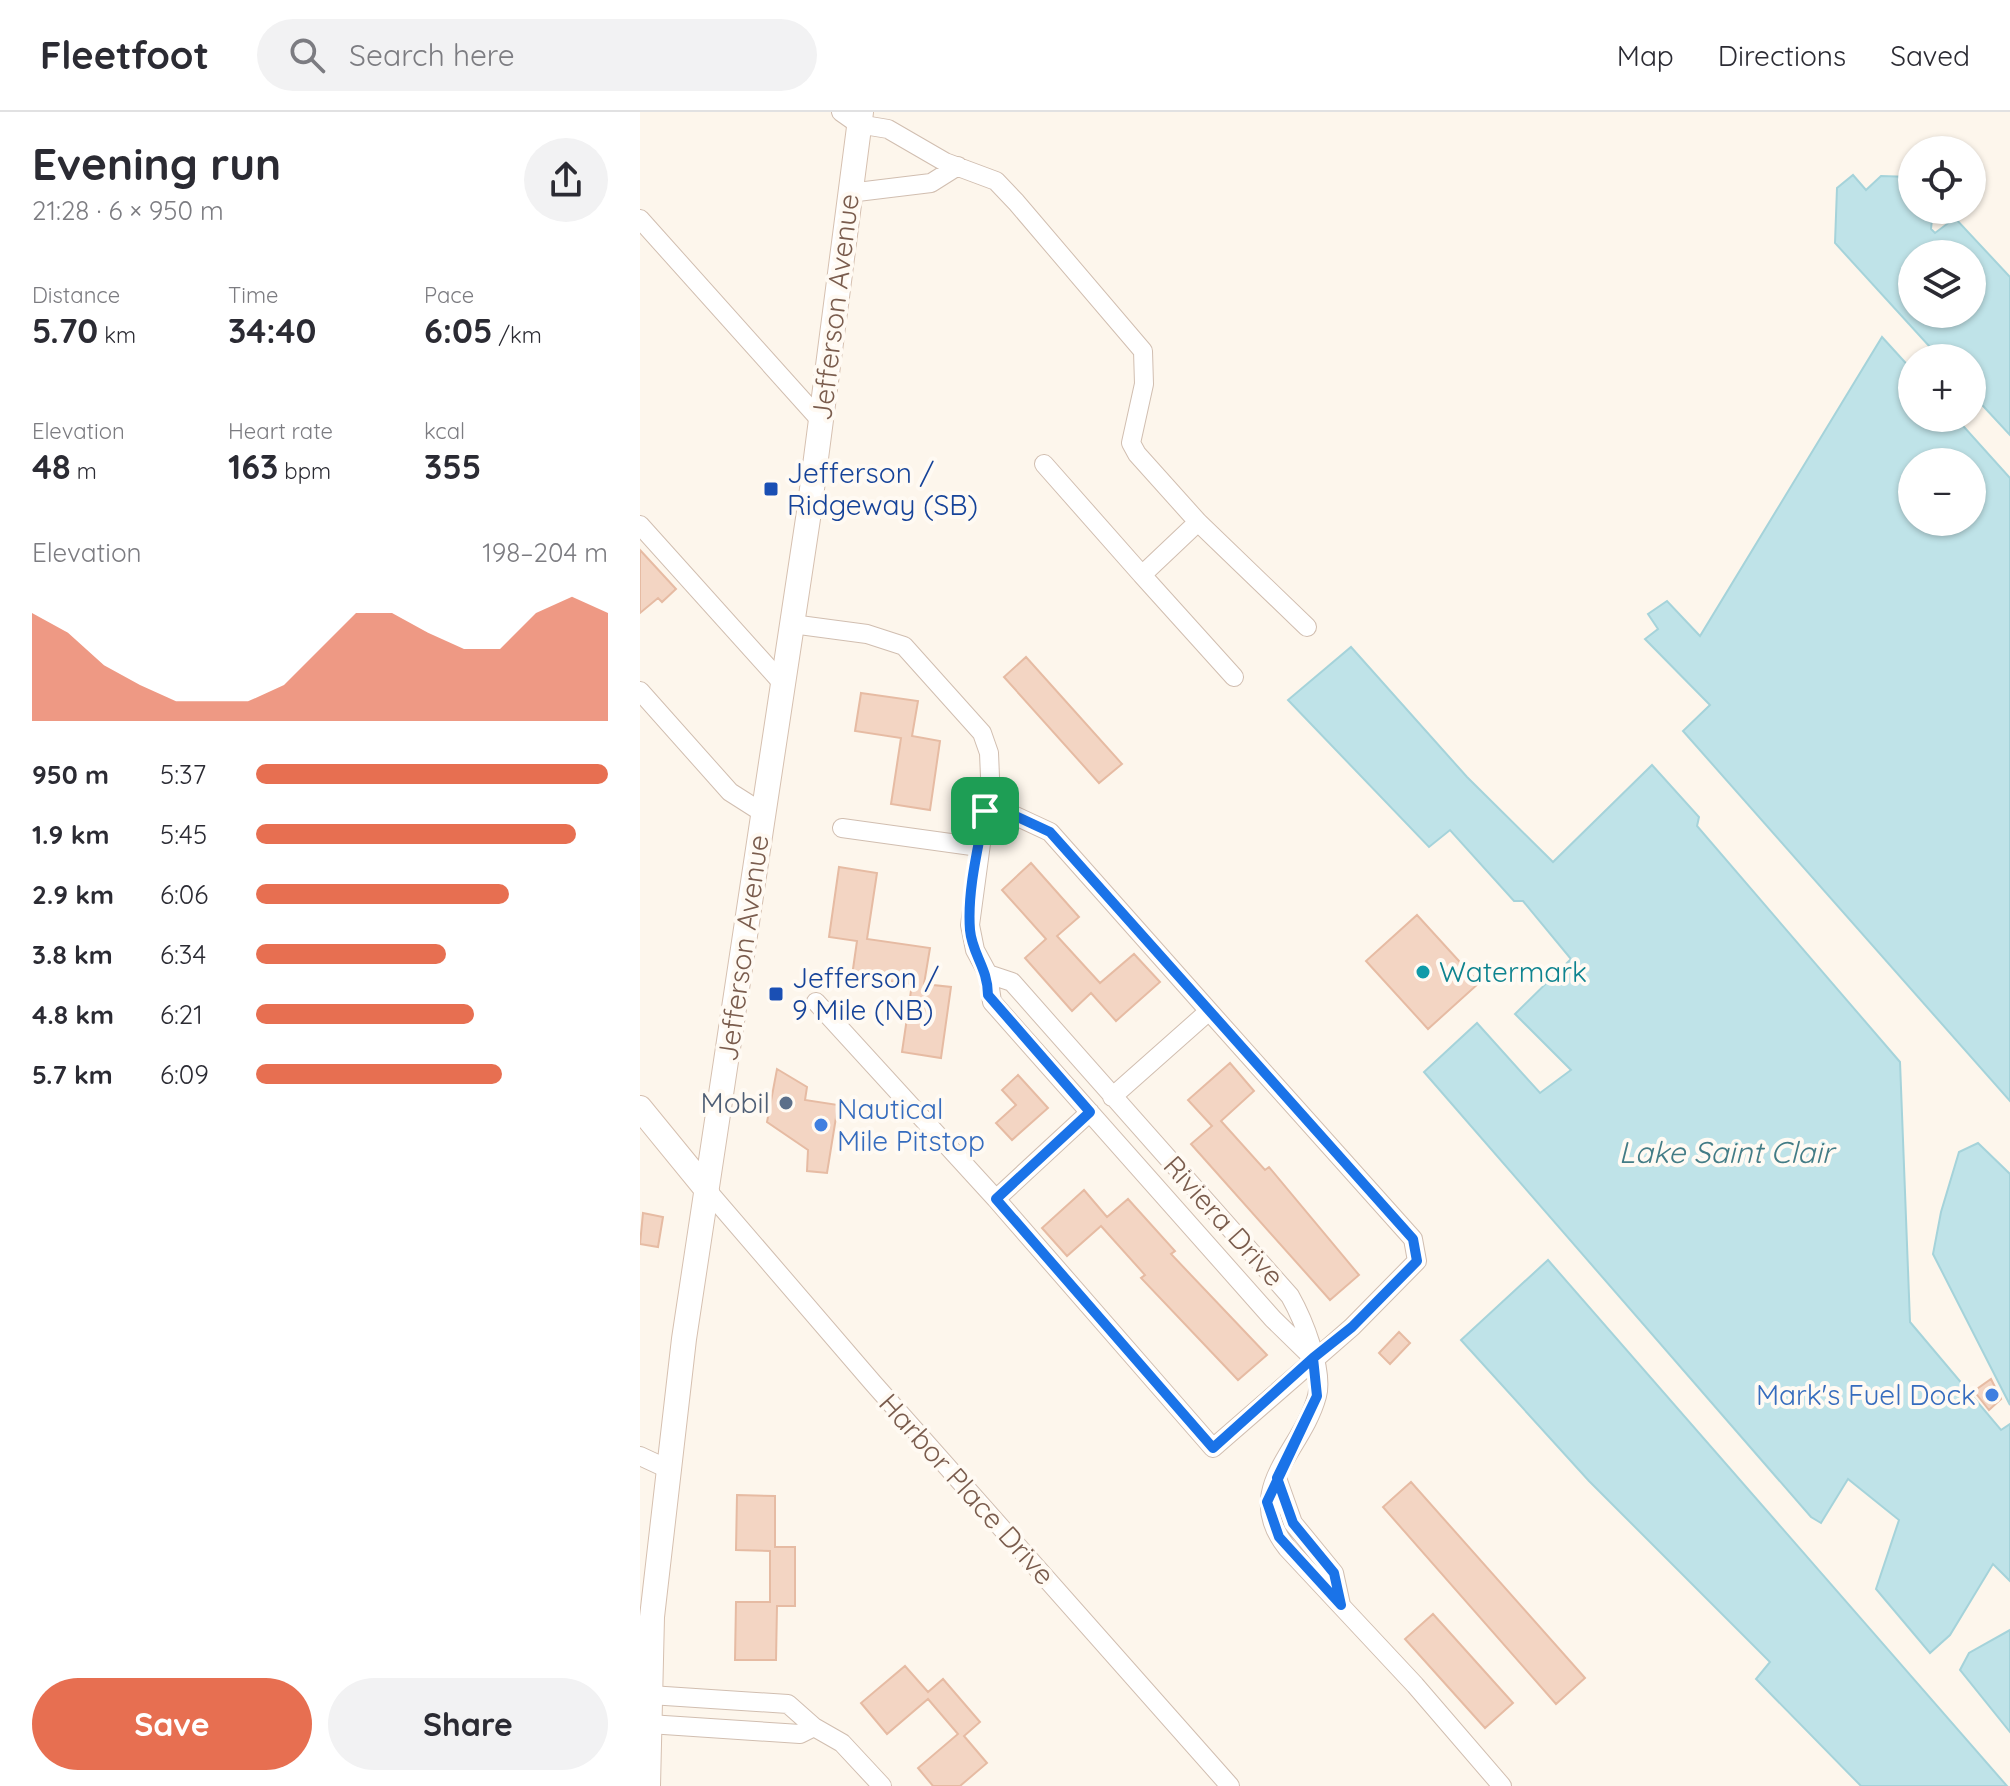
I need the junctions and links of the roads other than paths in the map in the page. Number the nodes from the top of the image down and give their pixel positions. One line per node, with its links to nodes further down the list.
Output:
1 (853, 116): 2 (street); 3 (main road, Jefferson Avenue)
2 (958, 166): 3 (street); 7 (street)
3 (849, 193): 5 (main road, Jefferson Avenue)
4 (640, 219): 5 (street)
5 (821, 421): 10 (main road, Jefferson Avenue)
6 (1044, 464): 9 (street)
7 (1198, 522): 9 (street); 11 (street)
8 (640, 525): 13 (street)
9 (1142, 575): 12 (street)
10 (792, 624): 13 (main road, Jefferson Avenue); 15 (street)
11 (1307, 627)
12 (1234, 677)
13 (783, 684): 16 (main road, Jefferson Avenue)
14 (640, 691): 16 (street)
15 (985, 811): 18 (street); 21 (street)
16 (763, 813): 25 (main road, Jefferson Avenue)
17 (842, 828): 18 (street)
18 (979, 847): 19 (street)
19 (988, 974): 22 (street, Riviera Drive); 24 (street)
20 (816, 1002): 26 (street)
21 (1209, 1011): 22 (street); 27 (street)
22 (1112, 1097): 27 (street, Riviera Drive)
23 (640, 1108): 25 (main road)
24 (1090, 1112): 26 (street); 27 (street)
25 (707, 1190): 29 (main road, Jefferson Avenue); 41 (street, Harbor Place Drive)
26 (996, 1199): 27 (street)
27 (1313, 1358): 30 (street, Riviera Drive)
28 (640, 1456): 29 (street)
29 (668, 1469): 35 (main road, Jefferson Avenue)
30 (1277, 1478): 31 (street, Riviera Drive); 32 (street)
31 (1272, 1524): 33 (street); 34 (street)
32 (1321, 1556): 33 (street); 34 (street)
33 (1306, 1570): 34 (street)
34 (1341, 1605): 42 (street)
35 (646, 1616): 36 (main road, Jefferson Avenue)
36 (650, 1695): 37 (main road, Jefferson Avenue); 38 (street)
37 (649, 1724): 38 (street); 39 (main road, Jefferson Avenue)
38 (807, 1731): 40 (street)
39 (648, 1786)
40 (882, 1786)
41 (1230, 1786)
42 (1502, 1786)

